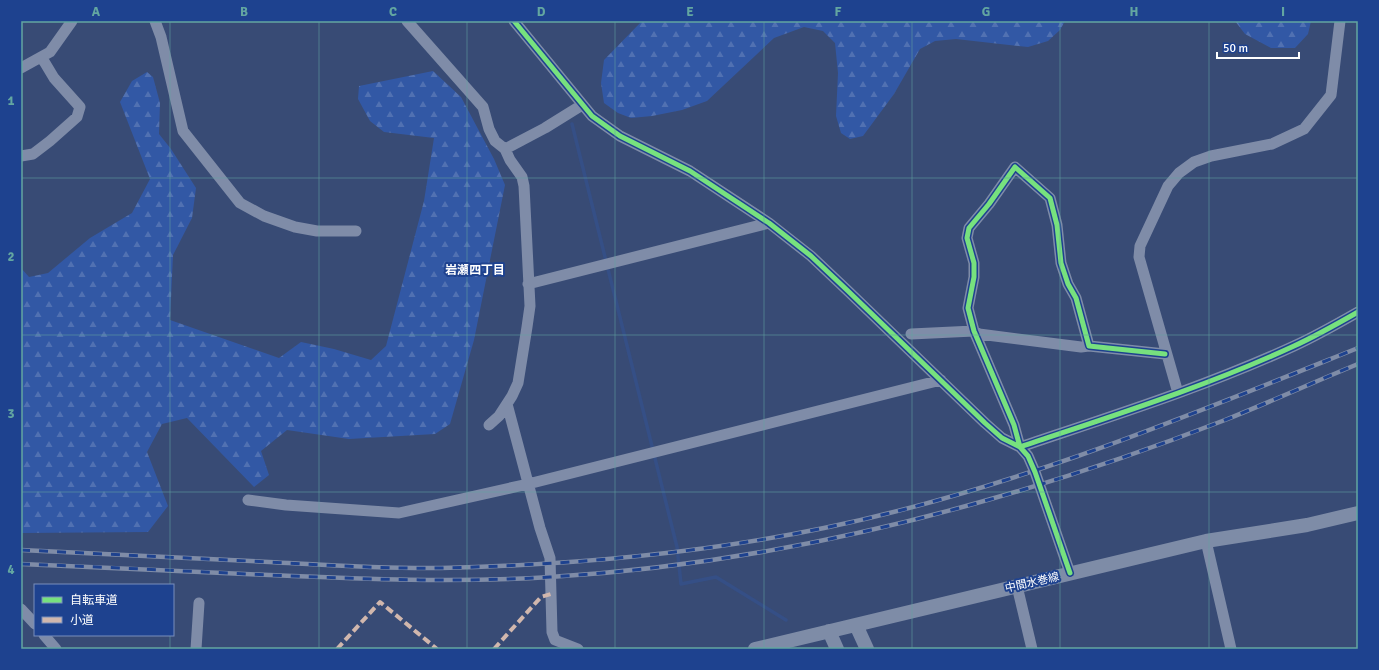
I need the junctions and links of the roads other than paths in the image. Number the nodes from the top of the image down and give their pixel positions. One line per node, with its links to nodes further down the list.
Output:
1 (72, 21): 6 (street)
2 (155, 21): 12 (street)
3 (407, 21): 9 (street)
4 (514, 21): 8 (street)
5 (1340, 21): 18 (street)
6 (42, 58): 7 (street); 10 (street)
7 (21, 68)
8 (582, 105): 9 (street); 11 (street)
9 (505, 149): 13 (street)
10 (21, 156)
11 (769, 222): 13 (street); 19 (street)
12 (356, 231)
13 (528, 284): 21 (street)
14 (1358, 312): 20 (street)
15 (974, 332): 16 (street); 17 (street); 17 (street); 23 (street)
16 (911, 334)
17 (1089, 346): 18 (street)
18 (1165, 354): 20 (street)
19 (941, 380): 23 (street); 24 (street)
20 (1178, 393): 23 (street)
21 (507, 404): 22 (street); 24 (street)
22 (489, 425)
23 (1020, 448): 28 (street)
24 (528, 484): 25 (street); 38 (street)
25 (248, 500)
26 (1358, 513): 27 (main road, 中間水巻線)
27 (1206, 541): 28 (main road, 中間水巻線); 43 (street)
28 (1070, 573): 29 (main road, 中間水巻線)
29 (1017, 586): 33 (main road, 中間水巻線); 42 (street)
30 (199, 603): 37 (street)
31 (21, 609): 32 (street)
32 (34, 623)
33 (856, 625): 34 (main road, 中間水巻線); 41 (main road)
34 (829, 631): 39 (main road, 中間水巻線); 40 (main road)
35 (45, 636): 36 (street)
36 (56, 649)
37 (196, 649)
38 (578, 649)
39 (758, 649)
40 (837, 649)
41 (867, 649)
42 (1032, 649)
43 (1231, 649)

